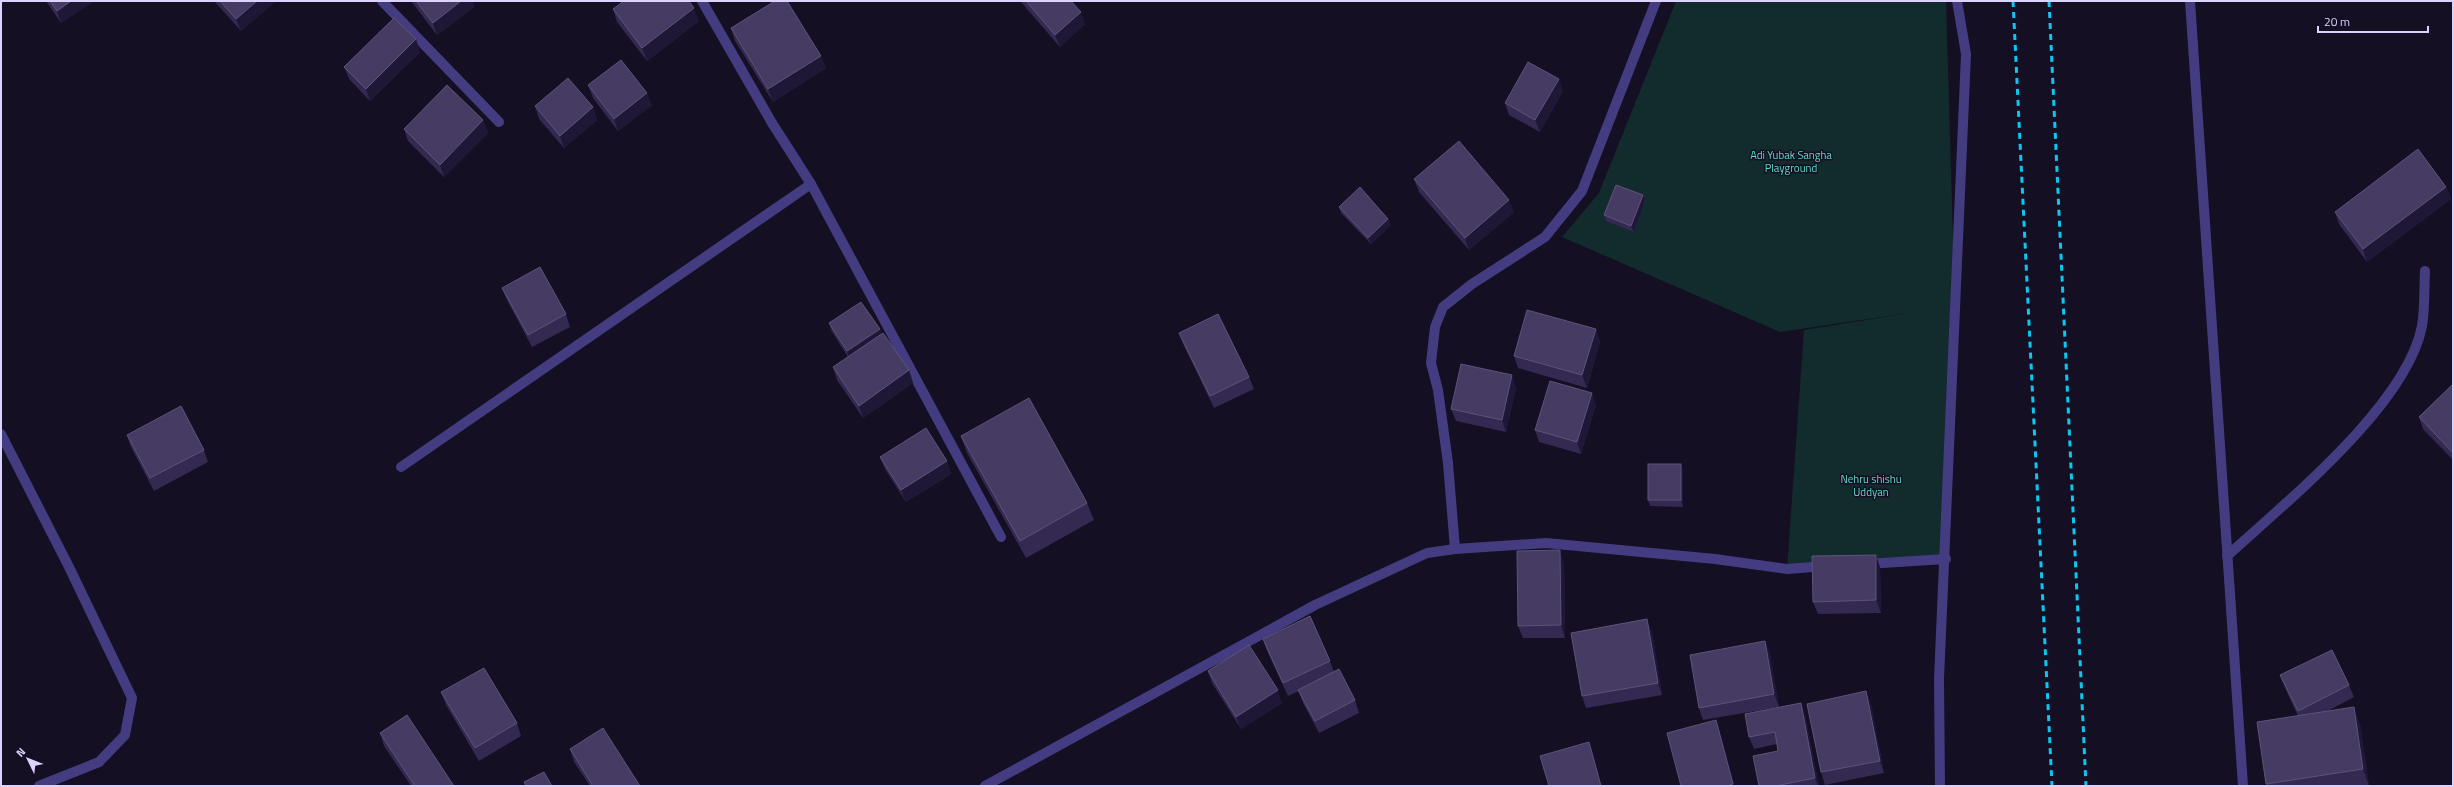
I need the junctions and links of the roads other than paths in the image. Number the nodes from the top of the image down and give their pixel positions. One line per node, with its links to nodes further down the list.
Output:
1 (382, 1): 6 (street)
2 (702, 1): 7 (street)
3 (1656, 1): 12 (street)
4 (1957, 1): 14 (street)
5 (2190, 1): 13 (street)
6 (499, 122)
7 (810, 184): 10 (street); 11 (street)
8 (2425, 271): 13 (street)
9 (1, 434): 17 (street)
10 (401, 467)
11 (1000, 537)
12 (1455, 549): 16 (street); 18 (street)
13 (2227, 556): 20 (street)
14 (1946, 559): 15 (street); 19 (street)
15 (1859, 564)
16 (1835, 566)
17 (39, 786)
18 (985, 786)
19 (1940, 786)
20 (2242, 786)

